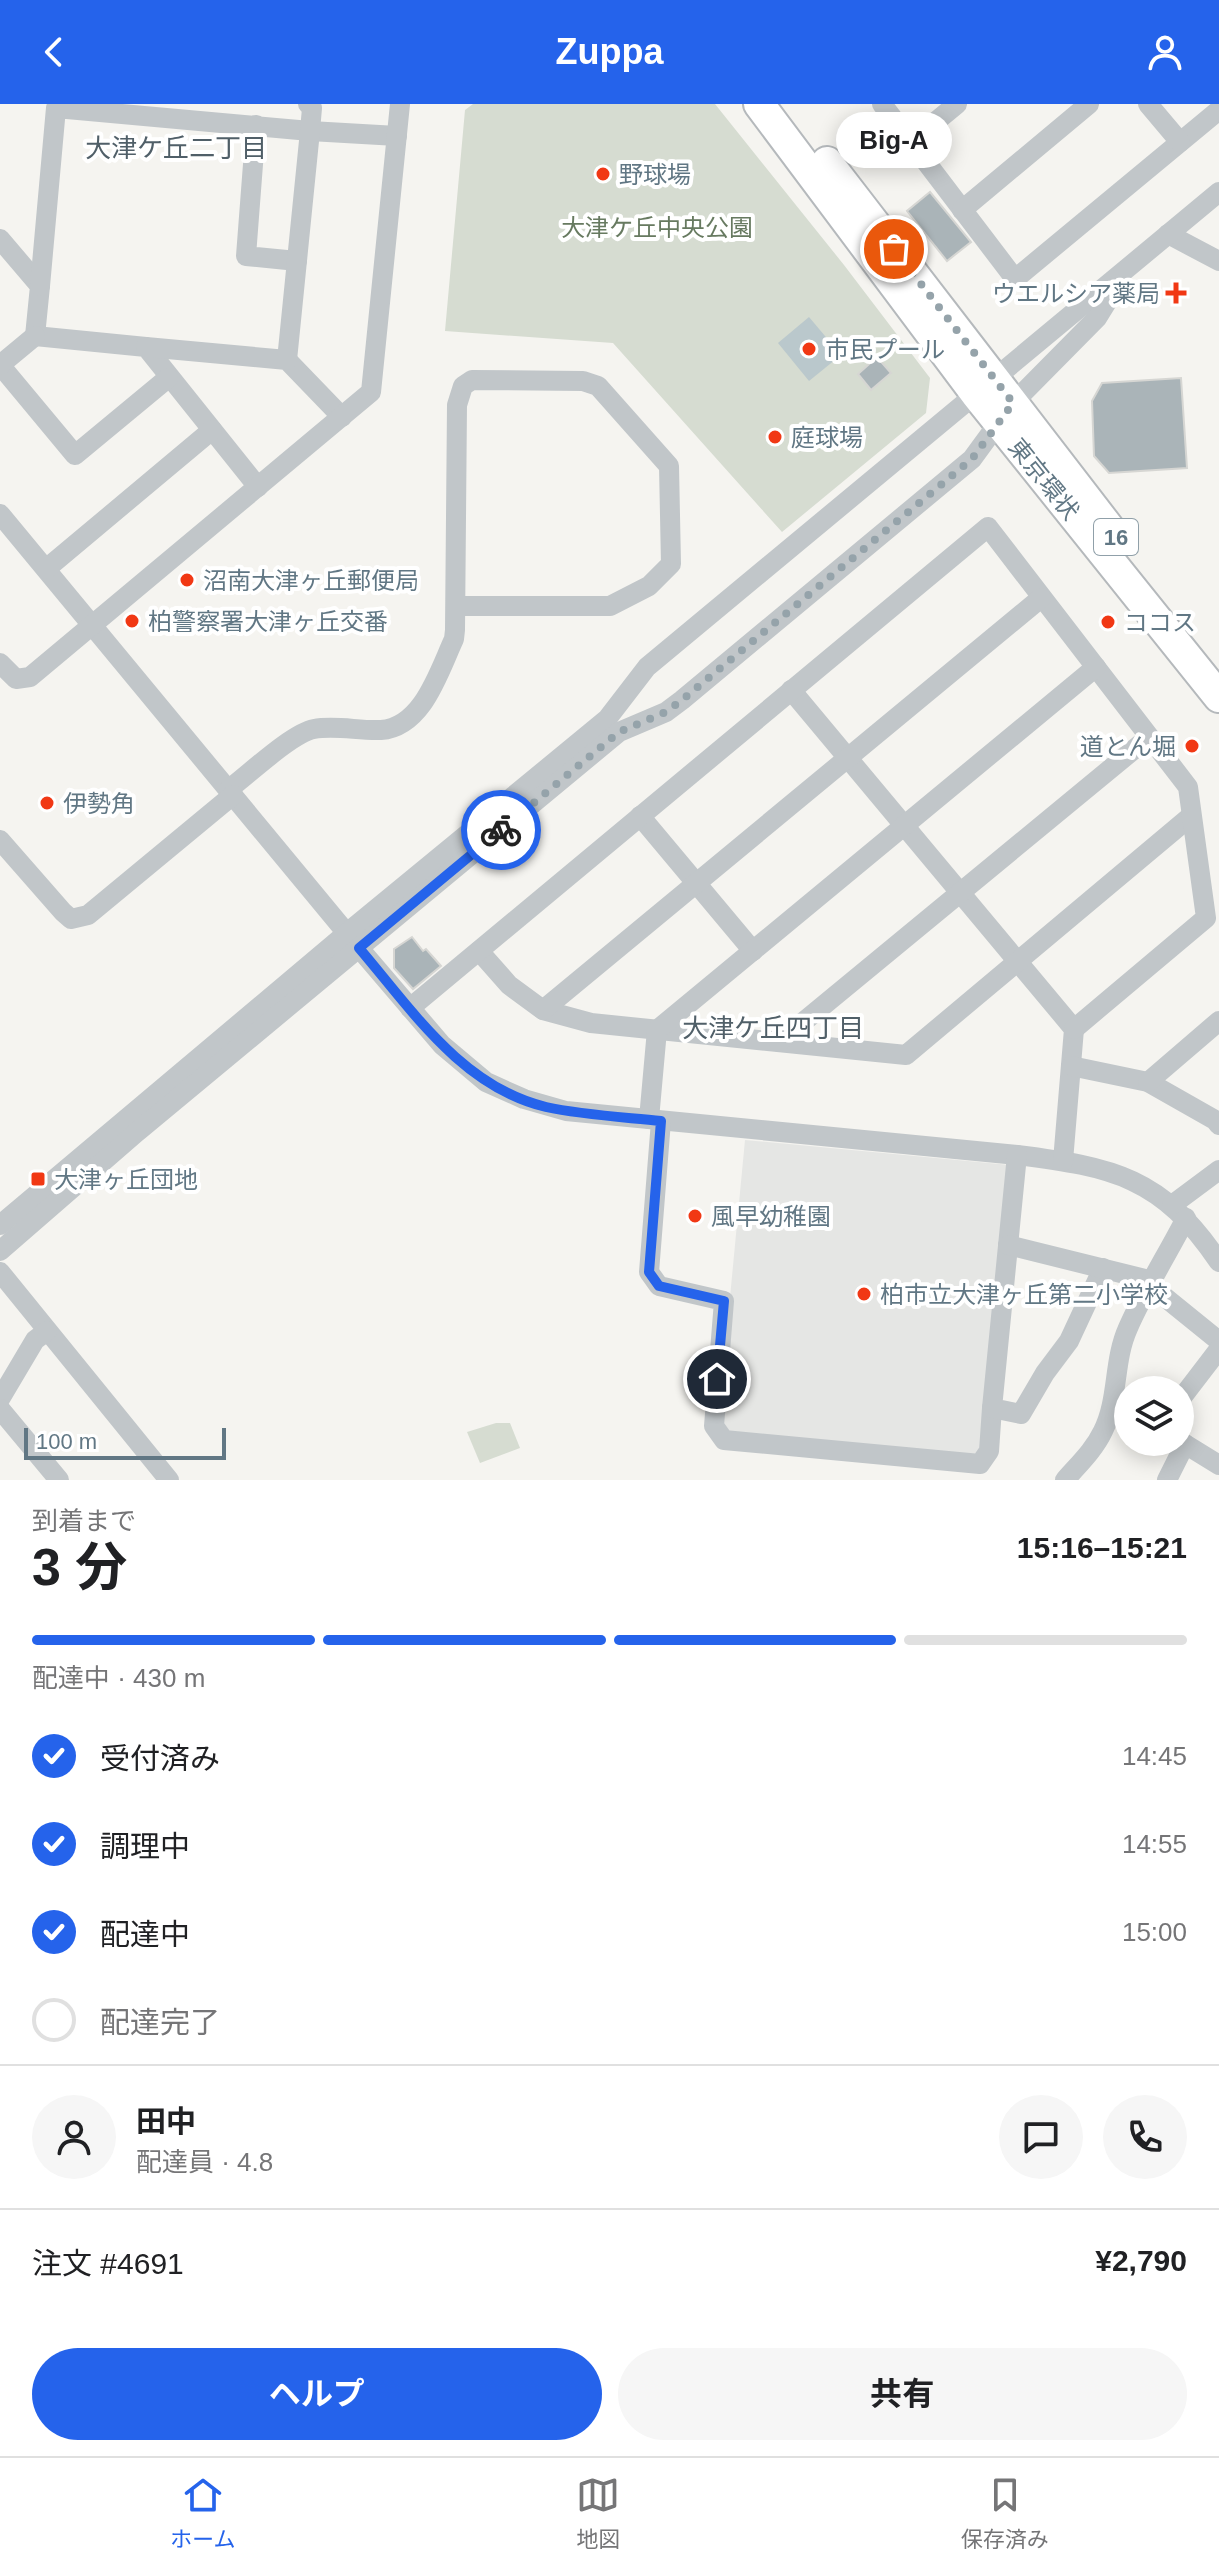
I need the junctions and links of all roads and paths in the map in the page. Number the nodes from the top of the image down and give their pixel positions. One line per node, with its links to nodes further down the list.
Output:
1 (308, 104): 12 (street)
2 (400, 104): 13 (street)
3 (759, 104): 29 (highway, 東京環状 / 16)
4 (780, 104): 29 (highway, 東京環状 / 16)
5 (882, 104): 14 (street)
6 (957, 104): 14 (street)
7 (1089, 104): 17 (street)
8 (1148, 104): 15 (street)
9 (126, 109): 11 (street); 23 (street)
10 (1219, 110): 15 (street)
11 (256, 125): 12 (street); 20 (street)
12 (310, 131): 13 (street); 20 (street)
13 (397, 136): 31 (street)
14 (911, 142): 17 (street)
15 (1180, 142): 17 (street)
16 (1219, 192): 18 (street)
17 (962, 210)
18 (1168, 234): 21 (street); 22 (street)
19 (0, 239): 23 (street)
20 (297, 261): 26 (street)
21 (1219, 261)
22 (1128, 267): 29 (street); 30 (street)
23 (40, 286): 24 (street)
24 (35, 336): 25 (street); 27 (street)
25 (146, 347): 26 (street); 28 (street)
26 (287, 360): 31 (street)
27 (0, 365): 28 (street)
28 (168, 378): 32 (street)
29 (985, 386): 30 (highway, 東京環状 / 16); 54 (street)
30 (1006, 413): 41 (highway, 東京環状 / 16); 43 (highway, 東京環状 / 16); 54 (street)
31 (342, 417): 33 (street)
32 (212, 430): 33 (street); 35 (street)
33 (258, 487): 38 (street)
34 (0, 514): 35 (street)
35 (46, 569): 38 (street)
36 (1041, 598): 40 (street); 42 (street); 45 (street)
37 (456, 606): 37 (street); 46 (street)
38 (92, 625): 39 (street); 46 (street)
39 (0, 663)
40 (1096, 667): 44 (street); 49 (street)
41 (1219, 670)
42 (791, 690): 45 (street); 47 (street)
43 (1219, 697)
44 (1149, 737): 48 (street); 53 (street)
45 (848, 758): 49 (street); 52 (street)
46 (231, 792): 50 (street); 54 (street)
47 (640, 816): 52 (street); 55 (street)
48 (1191, 816): 51 (street); 57 (street)
49 (904, 825): 53 (street); 56 (street)
50 (0, 840)
51 (1209, 862): 61 (street)
52 (697, 883): 56 (street); 59 (street)
53 (959, 892): 57 (street); 63 (street)
54 (353, 941): 58 (street); 72 (street); 74 (street)
55 (479, 951): 58 (street); 59 (street)
56 (753, 951): 62 (street)
57 (1016, 961): 61 (street); 63 (street)
58 (410, 1008): 66 (street)
59 (543, 1010): 62 (street)
60 (1219, 1021): 65 (street)
61 (1074, 1029): 64 (street)
62 (657, 1030): 63 (street); 66 (street)
63 (779, 1042)
64 (1071, 1066): 65 (street); 69 (street)
65 (1148, 1082): 67 (street)
66 (655, 1120): 68 (street); 85 (street)
67 (1219, 1125)
68 (1017, 1155): 69 (street); 73 (street)
69 (1063, 1161): 71 (street)
70 (1219, 1170): 71 (street)
71 (1179, 1212): 75 (street); 78 (street)
72 (0, 1225)
73 (1008, 1245): 76 (street); 85 (street)
74 (0, 1251)
75 (1219, 1262)
76 (1103, 1268): 78 (street); 85 (street)
77 (0, 1272): 79 (street)
78 (1152, 1283): 80 (street); 82 (street)
79 (47, 1331): 84 (street); 91 (street)
80 (1219, 1341)
81 (1219, 1349): 83 (street)
82 (1119, 1376)
83 (1194, 1382)
84 (0, 1399)
85 (992, 1408)
86 (0, 1409): 92 (street)
87 (1114, 1410): 93 (street)
88 (1194, 1448): 90 (street)
89 (1176, 1456): 94 (street)
90 (1216, 1458)
91 (158, 1476)
92 (59, 1480)
93 (1065, 1480)
94 (1167, 1480)

